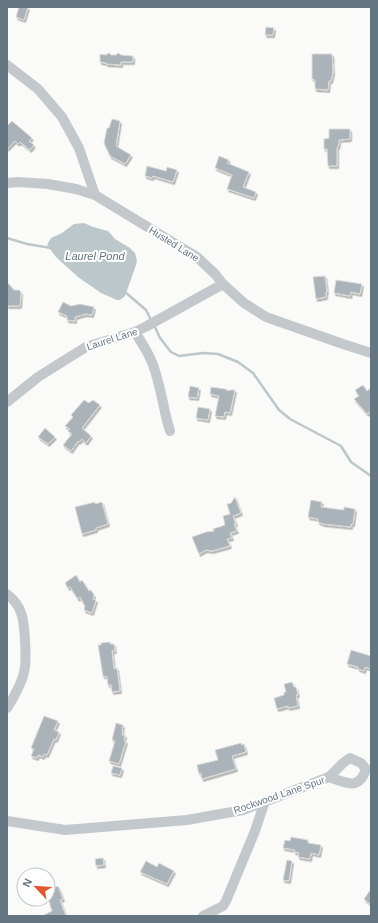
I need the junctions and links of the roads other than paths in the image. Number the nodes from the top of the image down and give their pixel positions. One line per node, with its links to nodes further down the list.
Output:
1 (7, 65): 3 (street)
2 (7, 183): 3 (street, Husted Lane)
3 (95, 196): 4 (street, Husted Lane)
4 (223, 284): 5 (street, Laurel Lane); 6 (street, Husted Lane)
5 (135, 332): 7 (street, Laurel Lane); 8 (street)
6 (371, 353)
7 (7, 402)
8 (170, 431)
9 (7, 594): 10 (street)
10 (7, 708)
11 (329, 777): 12 (street, Rockwood Lane Spur)
12 (265, 801): 13 (street, Rockwood Lane Spur); 14 (street)
13 (7, 821)
14 (203, 916)

